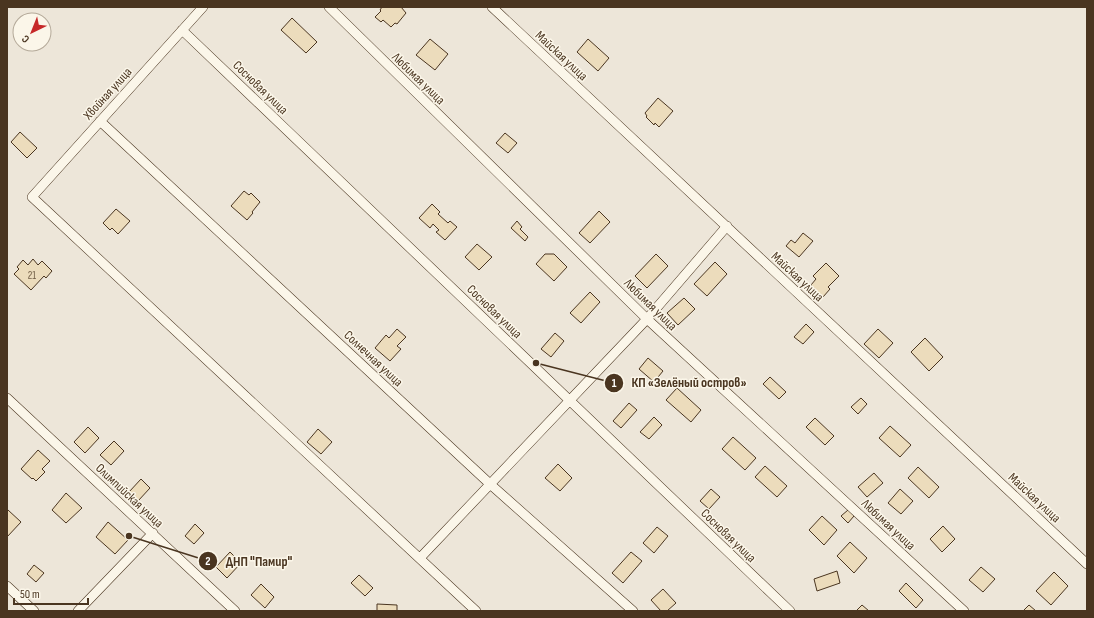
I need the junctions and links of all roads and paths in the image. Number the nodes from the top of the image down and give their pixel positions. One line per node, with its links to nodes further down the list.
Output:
1 (203, 7): 4 (street, Хвойная улица)
2 (329, 7): 7 (street, Любимая улица)
3 (492, 7): 6 (street, Майская улица)
4 (182, 30): 5 (street, Хвойная улица); 9 (street, Сосновая улица)
5 (100, 121): 10 (street, Солнечная улица); 12 (street, Хвойная улица)
6 (726, 226): 7 (street); 13 (street, Майская улица)
7 (647, 319): 9 (street); 21 (street, Любимая улица)
8 (7, 398): 11 (street, Олимпийская улица)
9 (570, 401): 10 (street); 20 (street, Сосновая улица)
10 (490, 484): 12 (street); 19 (street, Солнечная улица)
11 (153, 533): 16 (street); 17 (street, Олимпийская улица)
12 (420, 558): 18 (street)
13 (1087, 564)
14 (7, 586): 15 (street)
15 (34, 611)
16 (78, 611)
17 (235, 611)
18 (476, 611)
19 (634, 611)
20 (790, 611)
21 (964, 611)

